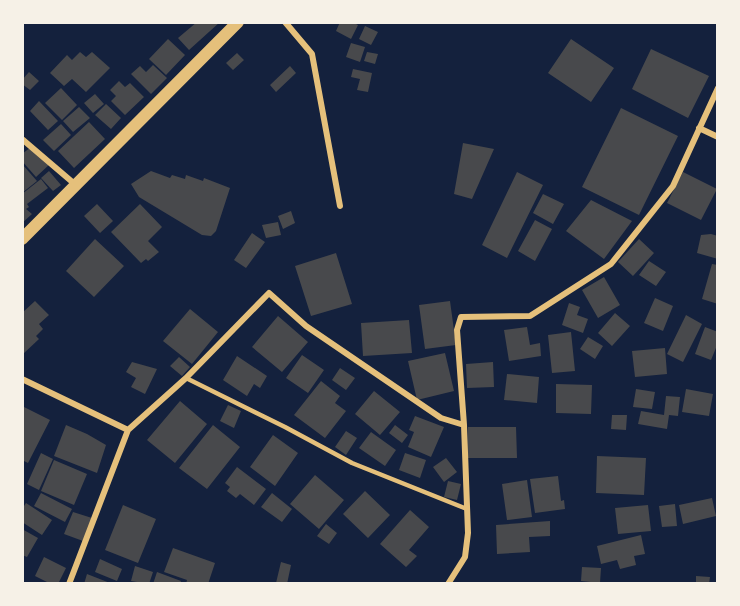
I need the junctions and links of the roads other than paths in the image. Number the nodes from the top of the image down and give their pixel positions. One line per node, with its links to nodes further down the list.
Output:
1 (238, 22): 7 (main road)
2 (285, 22): 8 (street)
3 (717, 88): 4 (street)
4 (699, 128): 5 (street); 12 (street)
5 (717, 137)
6 (22, 139): 7 (street)
7 (77, 186): 9 (main road)
8 (340, 206)
9 (22, 239)
10 (186, 378): 12 (street); 13 (street); 14 (lane)
11 (22, 379): 13 (street)
12 (464, 425): 14 (street)
13 (128, 430): 15 (street)
14 (467, 509): 16 (street)
15 (69, 584)
16 (448, 584)

